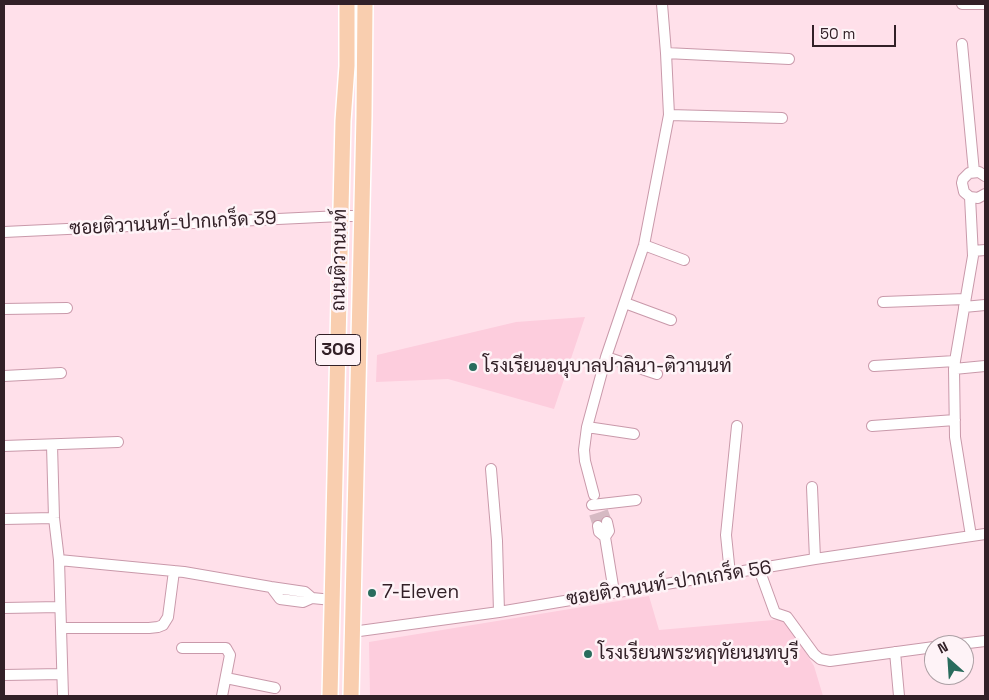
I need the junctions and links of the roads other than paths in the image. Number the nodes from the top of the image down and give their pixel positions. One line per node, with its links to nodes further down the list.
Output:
1 (347, 4): 15 (main road, ถนนติวานนท์ / 306)
2 (365, 4): 16 (main road, ถนนติวานนท์ / 306)
3 (662, 4): 7 (street)
4 (962, 4): 5 (street)
5 (985, 4)
6 (962, 44): 11 (street)
7 (666, 53): 8 (street); 9 (street)
8 (789, 59)
9 (669, 114): 10 (street); 18 (street)
10 (782, 118)
11 (974, 172): 12 (street); 14 (street)
12 (985, 176)
13 (985, 194): 14 (street)
14 (970, 197): 20 (street)
15 (342, 216): 16 (street, ซอยติวานนท์-ปากเกร็ด 39); 17 (street, ซอยติวานนท์-ปากเกร็ด 39); 58 (main road, ถนนติวานนท์ / 306)
16 (362, 216): 63 (main road, ถนนติวานนท์ / 306)
17 (4, 232)
18 (644, 245): 21 (street); 23 (street)
19 (985, 250): 20 (street)
20 (973, 251): 24 (street)
21 (684, 260)
22 (883, 302): 24 (street)
23 (625, 303): 28 (street); 29 (street)
24 (965, 303): 25 (street); 30 (street)
25 (985, 305)
26 (68, 308): 27 (street)
27 (4, 310)
28 (671, 320)
29 (606, 357): 34 (street); 39 (street)
30 (955, 365): 31 (street); 32 (street); 36 (street)
31 (874, 366)
32 (985, 366)
33 (61, 373): 35 (street)
34 (658, 374)
35 (4, 376)
36 (955, 420): 38 (street); 51 (street)
37 (737, 426): 56 (street)
38 (872, 426)
39 (587, 427): 40 (street); 47 (street)
40 (634, 434)
41 (118, 442): 42 (street)
42 (52, 445): 43 (street); 49 (street)
43 (4, 446)
44 (491, 469): 61 (street)
45 (812, 487): 53 (street)
46 (636, 500): 47 (street)
47 (598, 511): 57 (street)
48 (4, 518): 49 (street)
49 (54, 518): 52 (street)
50 (985, 534): 51 (street, ซอยติวานนท์-ปากเกร็ด 56)
51 (971, 536): 53 (street, ซอยติวานนท์-ปากเกร็ด 56)
52 (59, 560): 55 (street); 59 (street)
53 (815, 560): 54 (street, ซอยติวานนท์-ปากเกร็ด 56)
54 (760, 569): 56 (street, ซอยติวานนท์-ปากเกร็ด 56); 66 (street)
55 (174, 571): 58 (street); 62 (street)
56 (730, 574): 57 (street, ซอยติวานนท์-ปากเกร็ด 56)
57 (614, 592): 61 (street, ซอยติวานนท์-ปากเกร็ด 56)
58 (332, 600): 73 (main road, ถนนติวานนท์ / 306)
59 (60, 607): 60 (street); 62 (street)
60 (4, 608)
61 (499, 612): 63 (street, ซอยติวานนท์-ปากเกร็ด 56)
62 (61, 628): 67 (street)
63 (352, 632): 74 (main road, ถนนติวานนท์ / 306)
64 (182, 648): 69 (street)
65 (924, 648): 66 (street)
66 (895, 652): 75 (street)
67 (62, 674): 68 (street); 71 (street)
68 (4, 676)
69 (226, 678): 70 (street); 72 (street)
70 (274, 688)
71 (63, 696)
72 (222, 696)
73 (330, 696)
74 (351, 696)
75 (899, 696)

